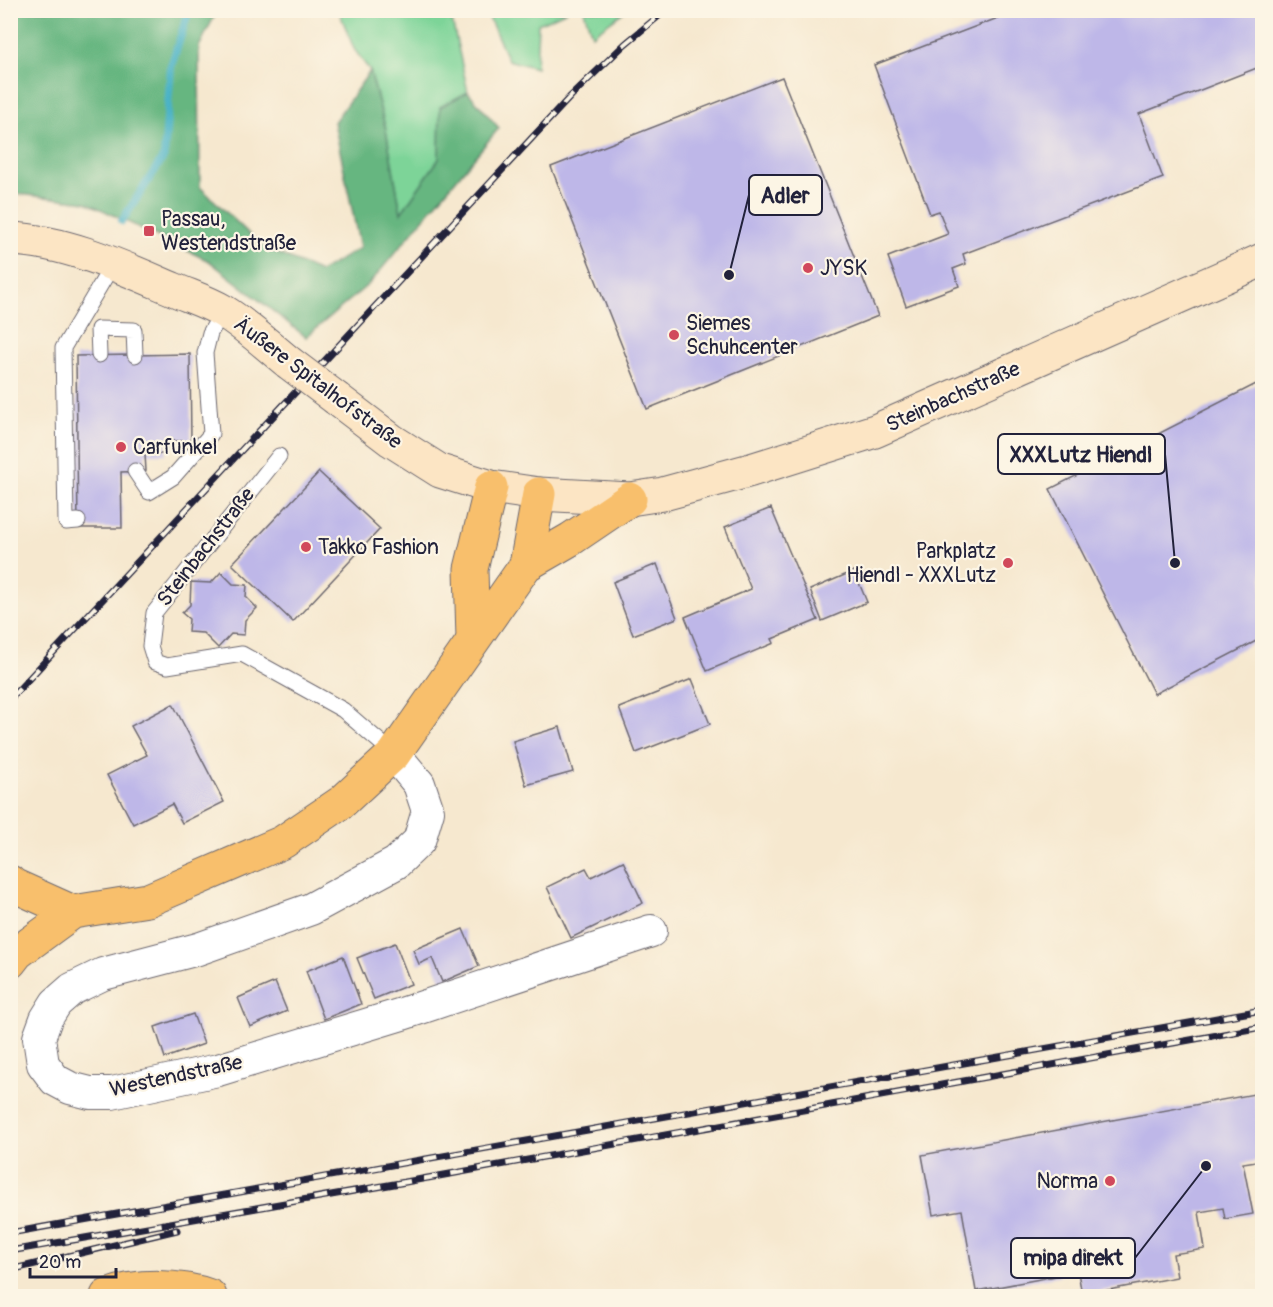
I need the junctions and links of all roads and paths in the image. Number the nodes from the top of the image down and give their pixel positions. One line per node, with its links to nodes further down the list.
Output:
1 (10, 239): 3 (street, Äußere Spitalhofstraße)
2 (1263, 260): 11 (street, Steinbachstraße)
3 (113, 264): 4 (street, Äußere Spitalhofstraße); 12 (lane)
4 (223, 311): 8 (lane); 9 (street, Äußere Spitalhofstraße, bridge)
5 (135, 355): 6 (lane)
6 (99, 356)
7 (279, 456): 15 (lane, Steinbachstraße)
8 (135, 471)
9 (490, 487): 10 (street, Äußere Spitalhofstraße); 14 (main road)
10 (539, 494): 11 (street, Äußere Spitalhofstraße); 13 (main road)
11 (630, 499): 13 (main road)
12 (78, 521)
13 (526, 566): 14 (main road)
14 (473, 639): 15 (main road)
15 (393, 754): 17 (main road); 18 (street, Westendstraße)
16 (10, 882): 17 (main road)
17 (74, 912): 19 (main road)
18 (651, 931)
19 (10, 962)
20 (107, 1296): 21 (main road)
21 (210, 1296)

